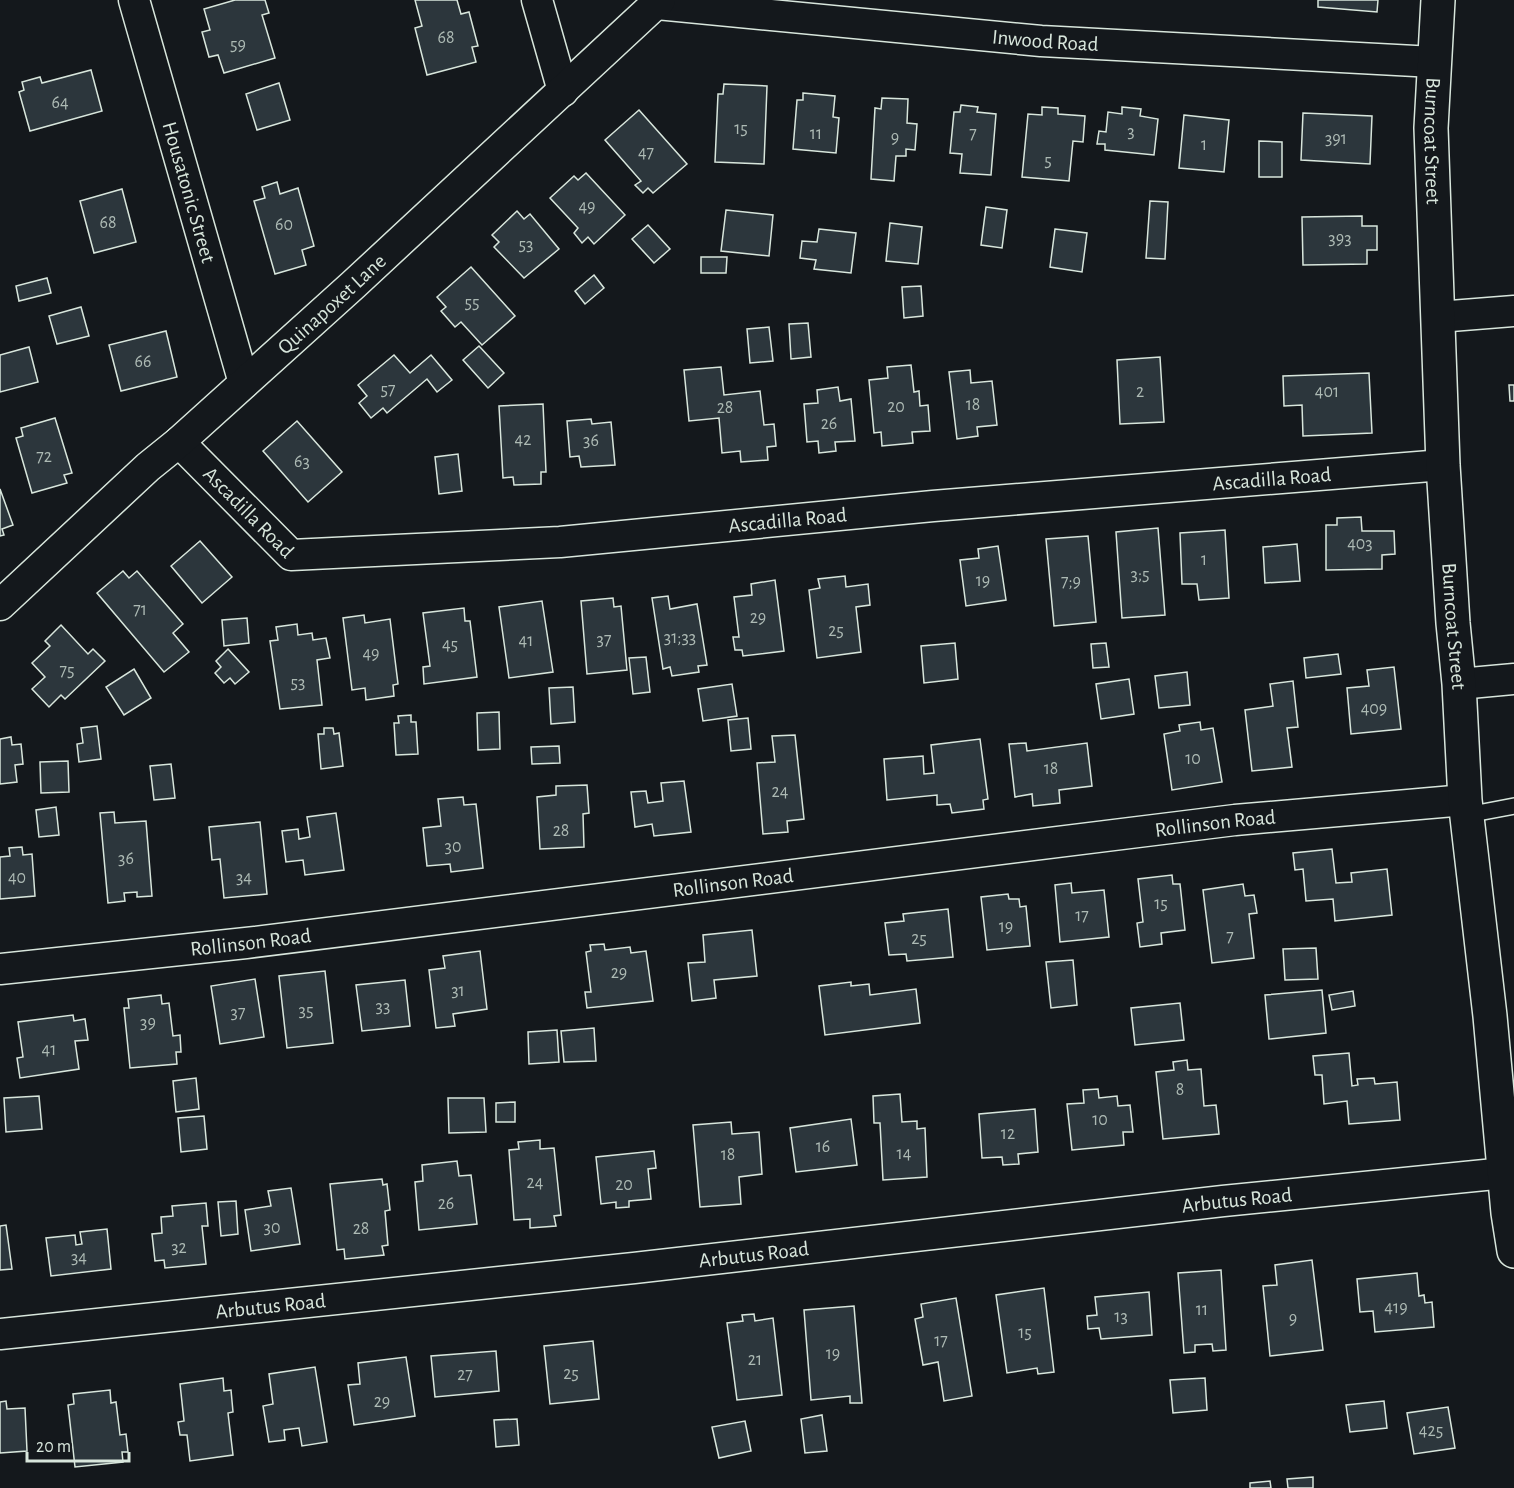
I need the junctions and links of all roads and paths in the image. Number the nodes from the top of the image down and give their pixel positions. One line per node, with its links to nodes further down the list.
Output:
1 (134, 0): 9 (street, Housatonic Street)
2 (537, 0): 6 (street)
3 (1438, 0): 5 (main road, Burncoat Street)
4 (658, 2): 5 (street, Inwood Road); 6 (street, Quinapoxet Lane)
5 (1434, 62): 8 (main road, Burncoat Street)
6 (563, 91): 9 (street, Quinapoxet Lane)
7 (1514, 311): 8 (street)
8 (1438, 317): 11 (main road, Burncoat Street)
9 (244, 383): 10 (street, Quinapoxet Lane)
10 (179, 442): 11 (street, Ascadilla Road); 12 (street, Quinapoxet Lane)
11 (1443, 465): 14 (main road, Burncoat Street)
12 (0, 605)
13 (1514, 679): 14 (street)
14 (1459, 684): 16 (main road, Burncoat Street)
15 (1514, 806): 16 (lane)
16 (1466, 808): 17 (street, Rollinson Road); 18 (main road, Burncoat Street)
17 (0, 969)
18 (1510, 1173): 19 (main road, Burncoat Street); 20 (street, Arbutus Road)
19 (1514, 1251)
20 (0, 1334)

